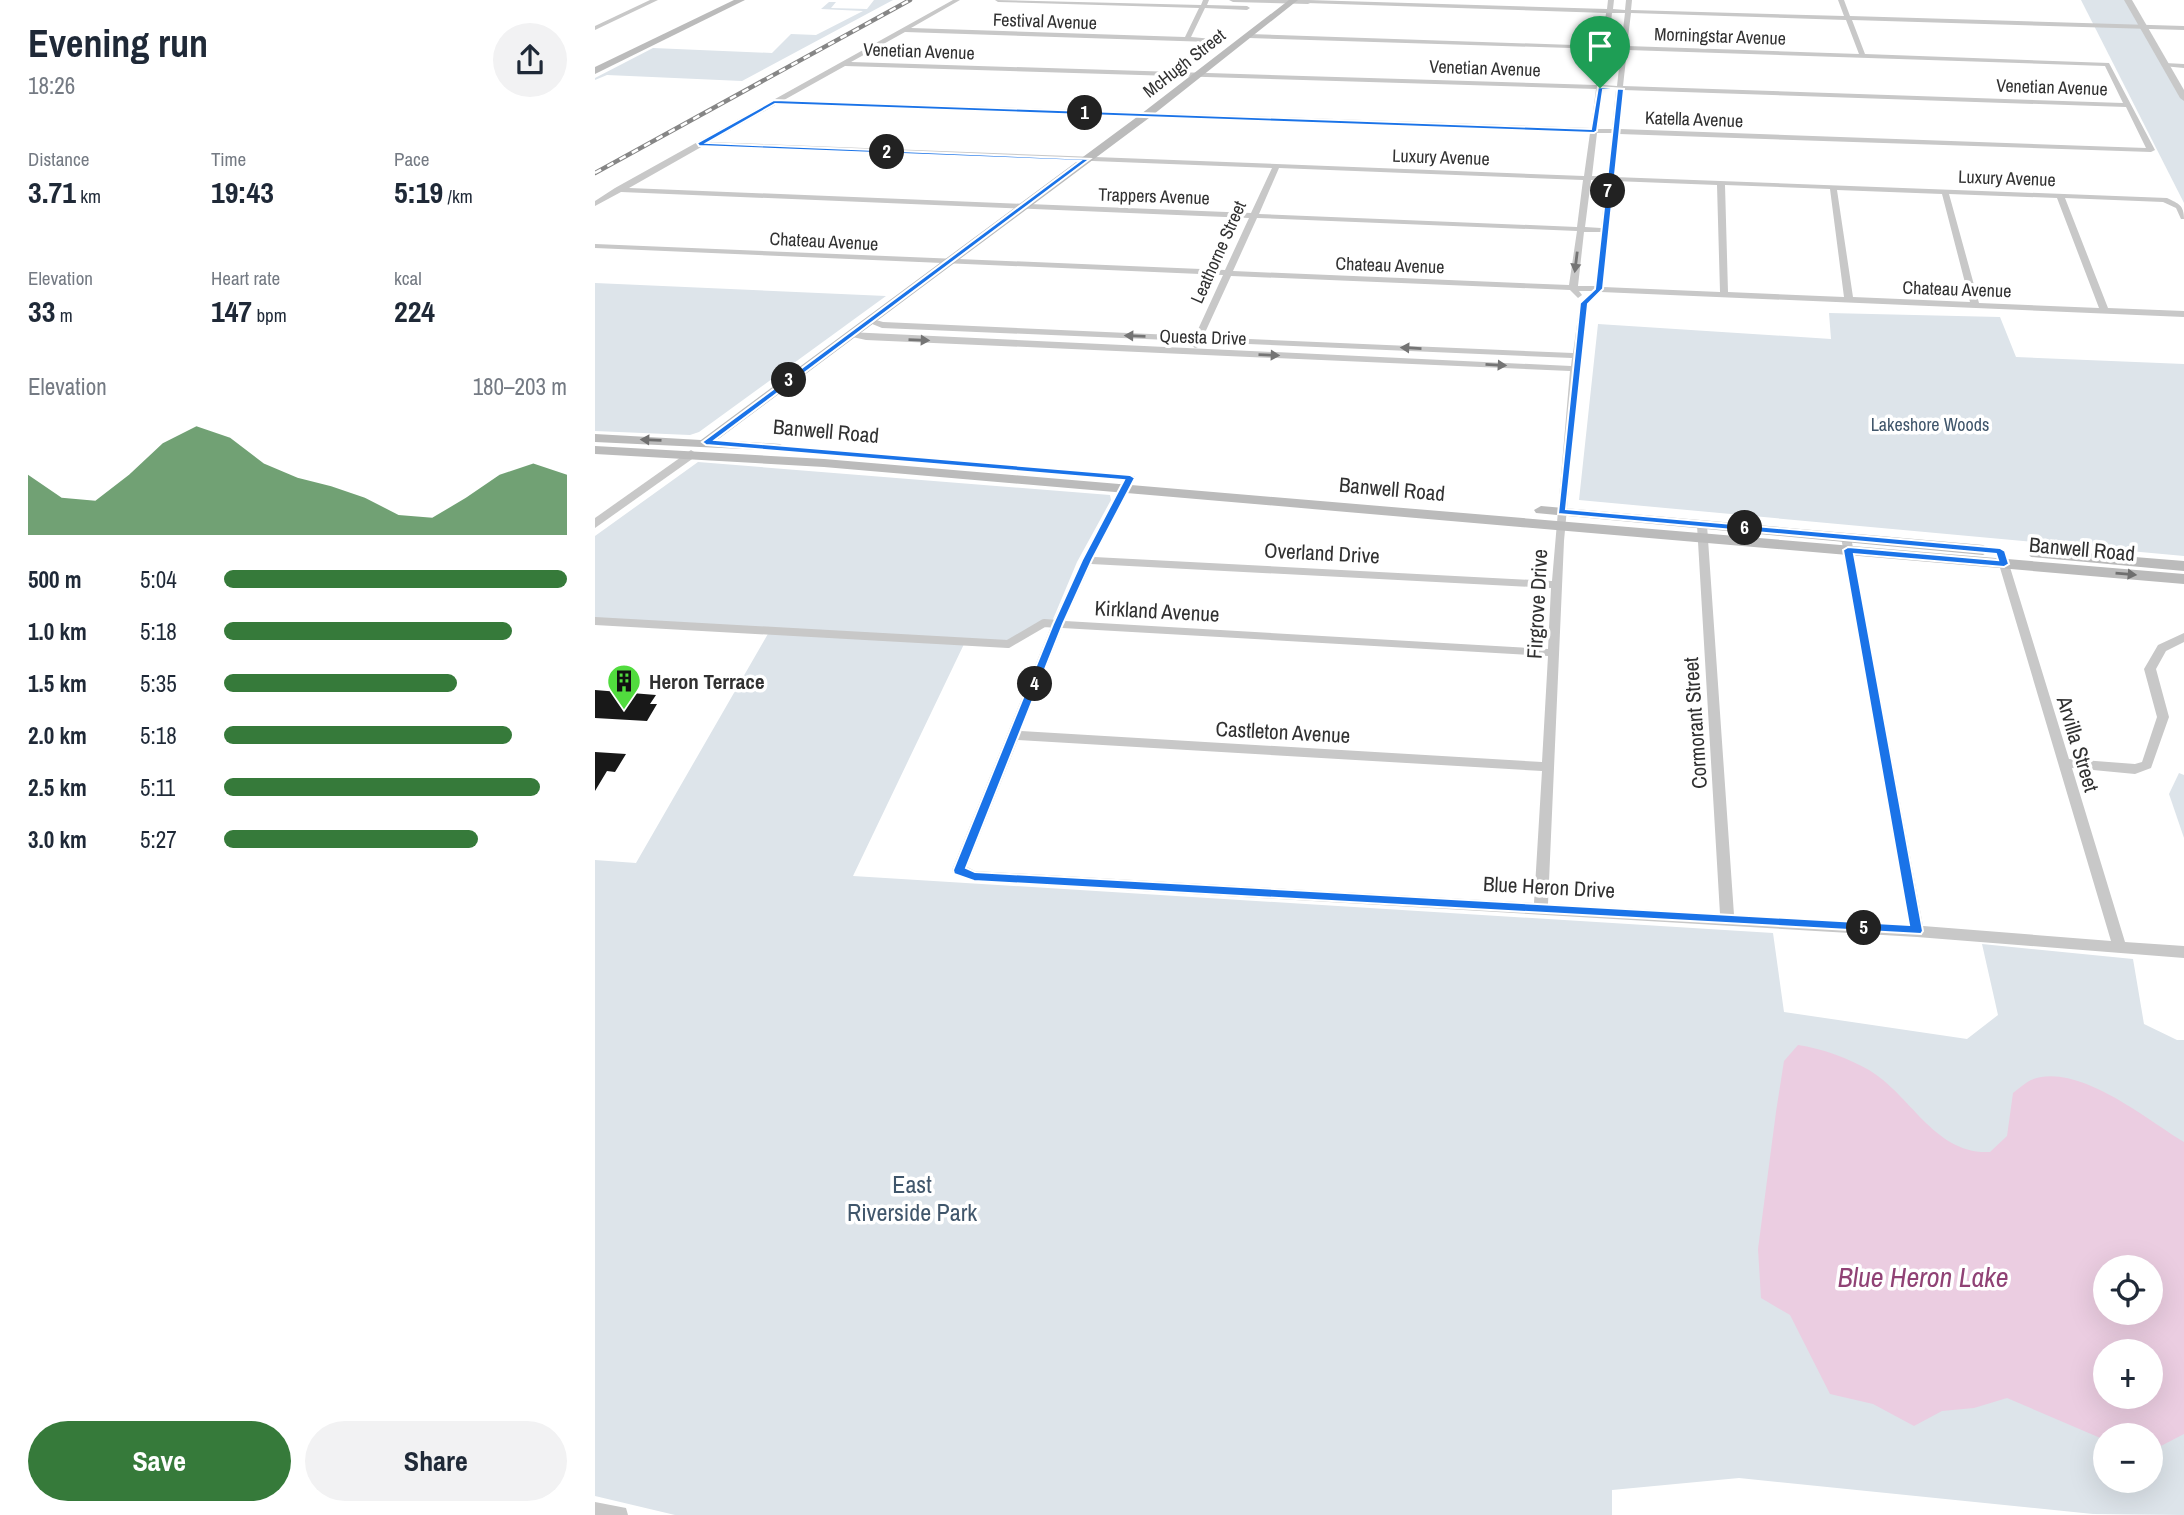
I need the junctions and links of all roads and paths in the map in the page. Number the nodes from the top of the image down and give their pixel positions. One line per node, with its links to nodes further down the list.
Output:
1 (655, 0): 18 (street)
2 (741, 0): 30 (main road)
3 (957, 0): 20 (street)
4 (998, 0): 12 (street)
5 (1233, 0): 10 (street)
6 (1611, 0): 14 (street)
7 (1629, 0): 15 (street)
8 (1841, 0): 16 (street)
9 (2128, 0): 17 (street)
10 (1293, 1): 11 (street); 21 (main road, McHugh Street)
11 (1308, 2): 14 (street)
12 (1205, 3): 13 (street); 22 (street)
13 (1247, 8)
14 (1610, 12): 15 (street); 24 (street)
15 (1627, 12): 16 (street); 25 (street)
16 (1848, 18): 17 (street); 26 (street)
17 (2143, 27): 19 (street); 28 (street)
18 (595, 28)
19 (2184, 28)
20 (902, 30): 22 (street, Festival Avenue); 27 (street)
21 (1249, 36): 24 (street, Morningstar Avenue); 31 (main road, McHugh Street)
22 (1187, 39): 23 (street, Festival Avenue)
23 (1211, 40)
24 (1605, 48): 25 (street, Morningstar Avenue); 32 (street)
25 (1624, 49): 26 (street, Morningstar Avenue); 33 (street)
26 (1863, 57): 36 (street, Morningstar Avenue)
27 (842, 64): 31 (street, Venetian Avenue); 35 (street)
28 (2165, 65): 29 (street); 34 (street)
29 (2184, 66)
30 (595, 71)
31 (1197, 75): 32 (street, Venetian Avenue); 37 (main road, McHugh Street)
32 (1600, 88): 33 (street, Venetian Avenue); 38 (street)
33 (1621, 89): 36 (street, Venetian Avenue); 39 (street)
34 (2184, 98)
35 (774, 102): 37 (street, Katella Avenue); 40 (street)
36 (2128, 105): 39 (street, Katella Avenue)
37 (1145, 116): 38 (street, Katella Avenue); 41 (main road, McHugh Street)
38 (1594, 131): 39 (street, Katella Avenue); 43 (street)
39 (1615, 132): 44 (street)
40 (699, 144): 41 (street, Luxury Avenue); 47 (street)
41 (1087, 159): 42 (street, Luxury Avenue); 51 (main road, McHugh Street)
42 (1276, 167): 43 (street, Luxury Avenue); 52 (street, Leathorne Street)
43 (1588, 178): 44 (street, Luxury Avenue); 54 (street)
44 (1609, 179): 45 (street, Luxury Avenue); 55 (street)
45 (1721, 183): 46 (street, Luxury Avenue); 61 (street)
46 (1833, 187): 48 (street, Luxury Avenue); 62 (street)
47 (618, 190): 50 (street); 51 (street, Trappers Avenue)
48 (1945, 192): 49 (street, Luxury Avenue); 64 (street)
49 (2060, 196): 53 (street, Luxury Avenue); 65 (street)
50 (595, 204)
51 (1023, 207): 52 (street, Trappers Avenue); 57 (main road, McHugh Street)
52 (1253, 216): 54 (street, Trappers Avenue); 58 (street, Leathorne Street)
53 (2184, 216)
54 (1580, 229): 55 (street, Trappers Avenue); 59 (street, one-way to 59)
55 (1604, 230): 60 (street)
56 (595, 246): 57 (street, Chateau Avenue)
57 (948, 262): 58 (street, Chateau Avenue); 67 (main road, McHugh Street)
58 (1227, 275): 59 (street, Chateau Avenue); 70 (street, Leathorne Street)
59 (1573, 288): 60 (street, Chateau Avenue); 63 (street)
60 (1599, 289): 61 (street, Chateau Avenue); 63 (street)
61 (1724, 295): 62 (street, Chateau Avenue)
62 (1849, 300): 64 (street, Chateau Avenue)
63 (1584, 303): 74 (street, Firgrove Drive)
64 (1975, 305): 65 (street, Chateau Avenue)
65 (2105, 311): 66 (street, Chateau Avenue)
66 (2184, 314)
67 (869, 321): 68 (street, Questa Drive); 69 (main road, McHugh Street)
68 (1031, 331): 70 (street, Questa Drive, one-way to 68); 71 (street)
69 (851, 334): 71 (street, Questa Drive, one-way to 71); 78 (main road, McHugh Street)
70 (1198, 338): 72 (street, Questa Drive); 73 (street, Leathorne Street)
71 (1024, 344): 73 (street, Questa Drive)
72 (1385, 347): 74 (street, Questa Drive, one-way to 72); 75 (street)
73 (1192, 352): 75 (street, Questa Drive, one-way to 75)
74 (1577, 356): 76 (street, Firgrove Drive)
75 (1381, 360): 76 (street, Questa Drive, one-way to 76)
76 (1575, 369): 82 (street, Firgrove Drive)
77 (595, 438): 78 (main road, Banwell Road, one-way to 77)
78 (706, 442): 80 (main road, McHugh Street); 81 (main road, Banwell Road)
79 (595, 450): 80 (main road, Banwell Road)
80 (691, 454): 81 (main road, Banwell Road); 83 (street)
81 (1127, 483): 82 (main road, Banwell Road); 87 (street)
82 (1561, 518): 84 (main road, Banwell Road); 90 (street, Firgrove Drive)
83 (595, 524)
84 (1702, 531): 85 (main road, Banwell Road); 99 (street, Cormorant Street)
85 (1847, 544): 86 (main road, Banwell Road); 100 (street)
86 (2002, 557): 88 (main road, Banwell Road); 89 (main road, Banwell Road, one-way to 89); 96 (street, Arvilla Street)
87 (1087, 560): 90 (street, Overland Drive); 92 (street)
88 (2184, 566)
89 (2184, 579)
90 (1556, 585): 94 (street, Firgrove Drive)
91 (595, 621): 92 (street, Kirkland Avenue)
92 (1058, 624): 94 (street, Kirkland Avenue); 95 (street)
93 (2184, 637): 96 (street)
94 (1554, 653): 97 (street, Firgrove Drive)
95 (1015, 735): 97 (street, Castleton Avenue); 98 (street, Blue Heron Drive)
96 (2063, 763): 101 (street, Arvilla Street)
97 (1549, 767): 98 (street, Firgrove Drive)
98 (1541, 907): 99 (street, Blue Heron Drive)
99 (1727, 919): 100 (street, Blue Heron Drive)
100 (1917, 931): 101 (street, Blue Heron Drive)
101 (2120, 947): 102 (street, Blue Heron Drive)
102 (2184, 952)
103 (595, 1511): 104 (street)
104 (619, 1515)

